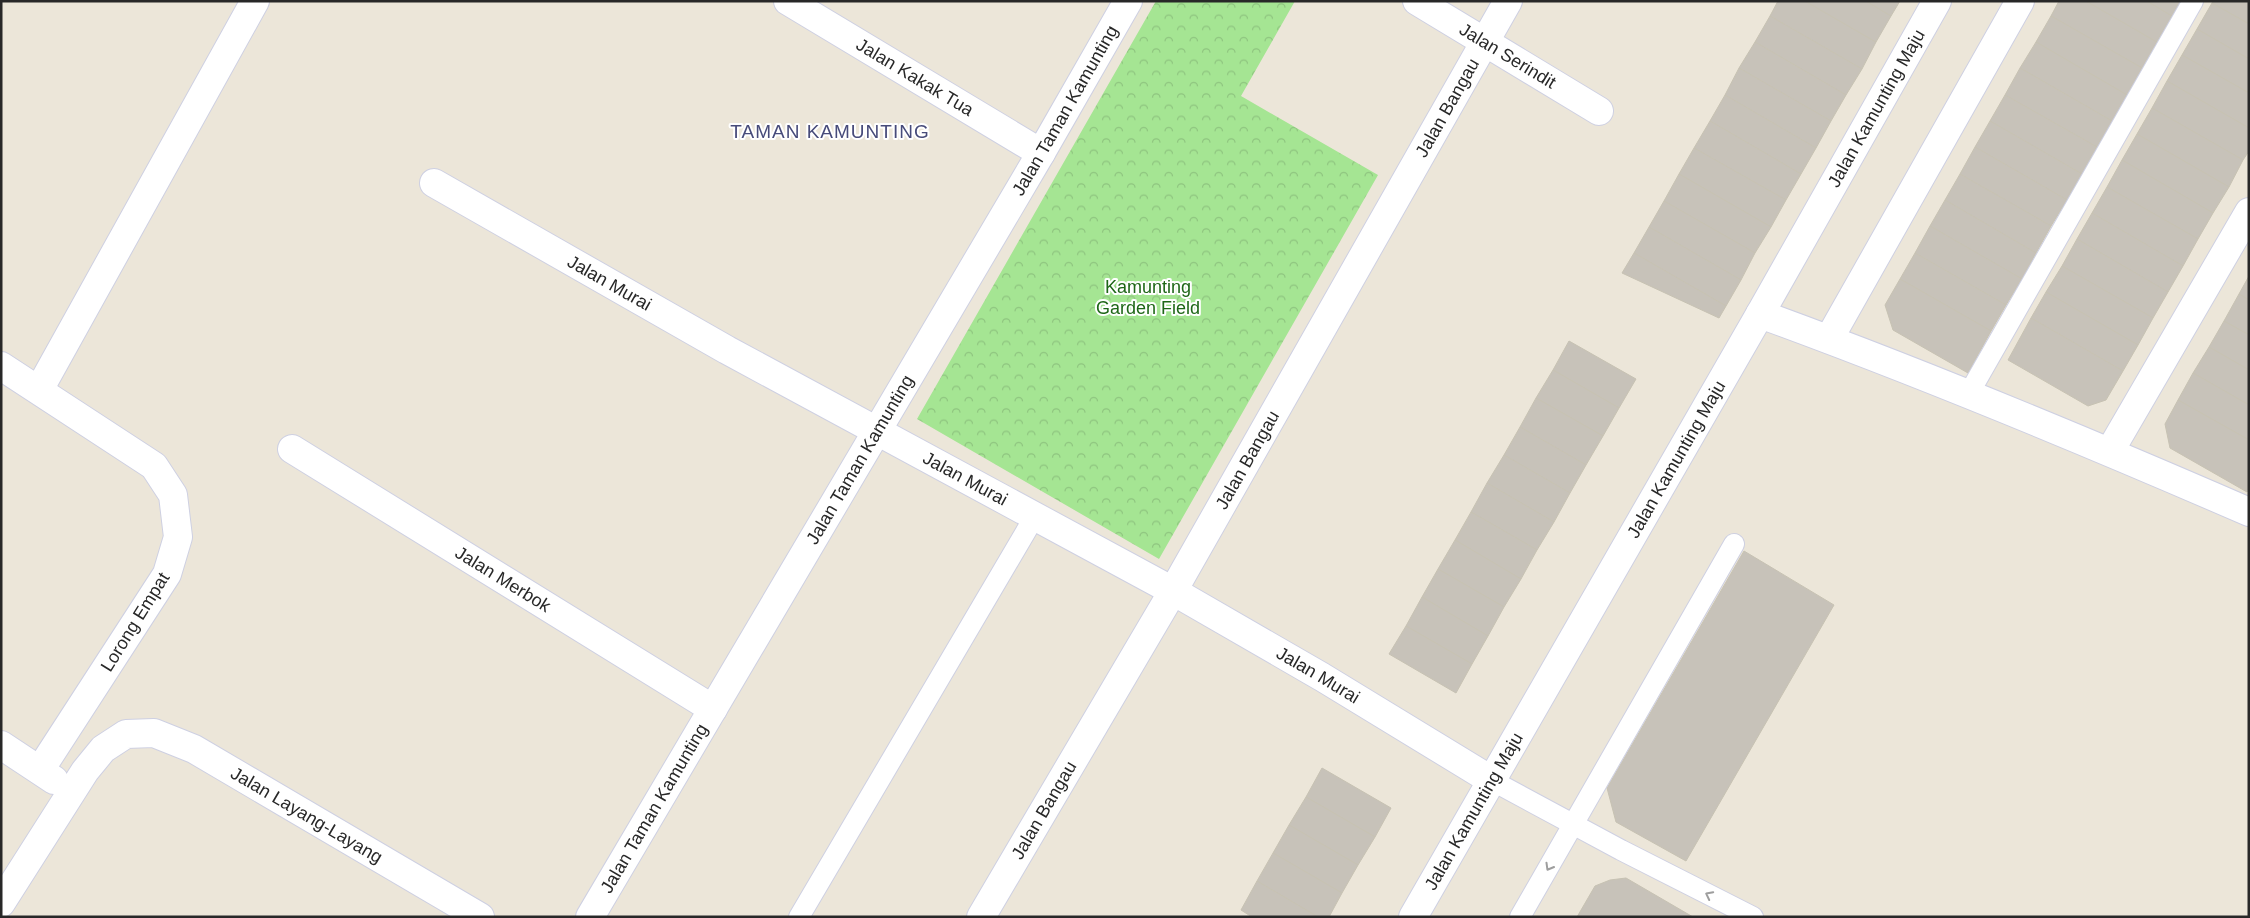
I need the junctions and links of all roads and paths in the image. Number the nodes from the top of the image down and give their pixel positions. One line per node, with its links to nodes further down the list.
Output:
1 (254, 1): 17 (street)
2 (788, 1): 11 (street, Jalan Kakak Tua)
3 (1128, 1): 11 (street, Jalan Taman Kamunting)
4 (1417, 1): 9 (street, Jalan Serindit)
5 (1508, 1): 9 (street, Jalan Bangau)
6 (1937, 1): 14 (street, Jalan Kamunting Maju)
7 (2020, 1): 15 (street)
8 (2193, 1): 18 (lane)
9 (1485, 41): 10 (street, Jalan Serindit); 25 (street, Jalan Bangau)
10 (1599, 111)
11 (1041, 153): 19 (street, Jalan Taman Kamunting)
12 (434, 183): 19 (street, Jalan Murai)
13 (2249, 212): 21 (street)
14 (1760, 314): 15 (street); 29 (street, Jalan Kamunting Maju)
15 (1829, 339): 18 (street)
16 (1, 366): 17 (street, Lorong Empat)
17 (39, 390): 28 (street, Lorong Empat)
18 (1968, 395): 21 (street)
19 (877, 431): 23 (street, Jalan Murai); 26 (street, Jalan Taman Kamunting)
20 (292, 449): 26 (street, Jalan Merbok)
21 (2110, 452): 22 (street)
22 (2249, 512)
23 (1035, 516): 25 (street, Jalan Murai); 35 (lane)
24 (1734, 544): 31 (lane)
25 (1173, 591): 29 (street, Jalan Murai); 36 (street, Jalan Bangau)
26 (713, 709): 34 (street, Jalan Taman Kamunting)
27 (1, 745): 28 (street)
28 (40, 770): 30 (street)
29 (1491, 780): 31 (lane); 37 (street, Jalan Kamunting Maju)
30 (71, 792): 32 (street); 33 (street, Jalan Layang-Layang)
31 (1574, 824): 38 (lane, one-way to 38); 39 (lane, one-way to 31)
32 (1, 903)
33 (480, 917)
34 (590, 917)
35 (799, 917)
36 (981, 917)
37 (1412, 917)
38 (1520, 917)
39 (1753, 917)

